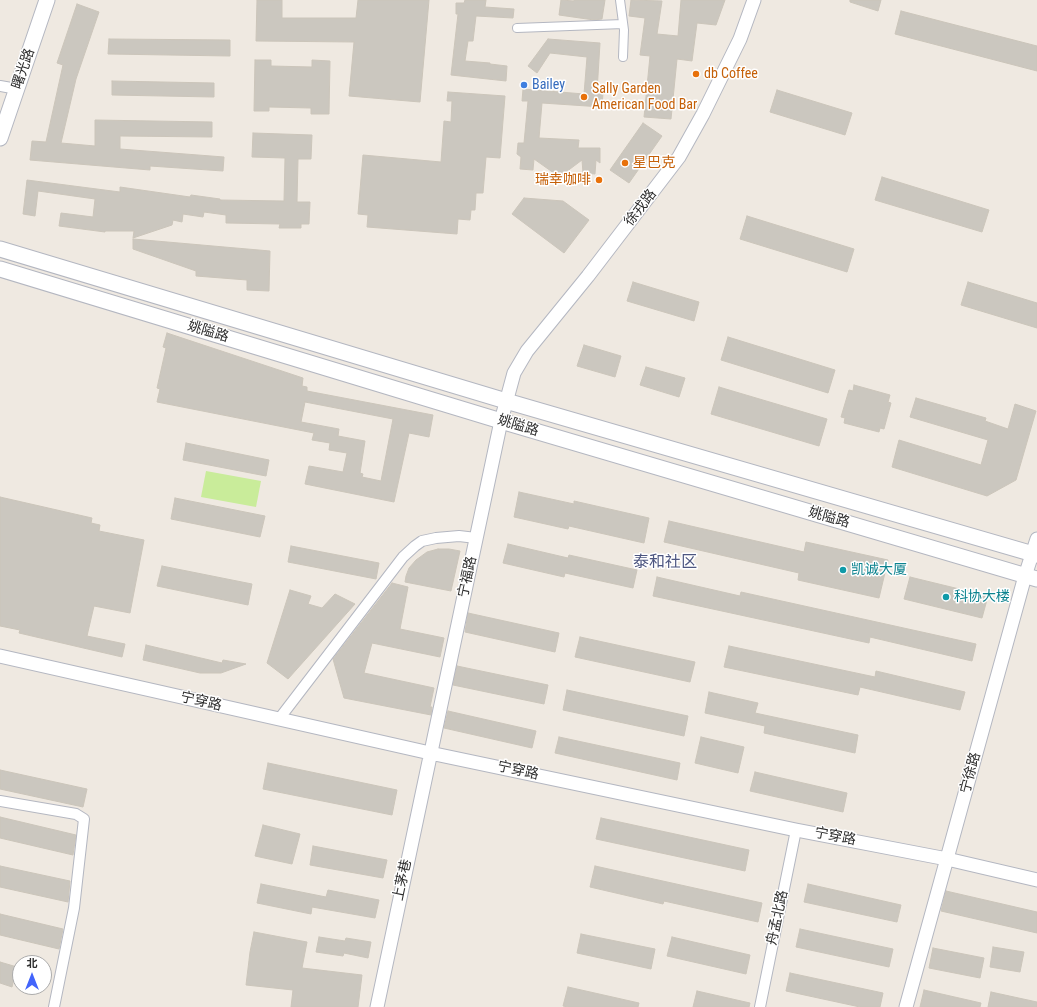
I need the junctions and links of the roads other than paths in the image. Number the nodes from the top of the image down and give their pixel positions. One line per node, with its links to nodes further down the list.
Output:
1 (47, 0): 8 (main road, 曙光路)
2 (620, 0): 4 (street)
3 (754, 0): 12 (street, 徐戎路)
4 (623, 24): 5 (street); 6 (street)
5 (517, 28)
6 (623, 56)
7 (0, 86): 8 (street)
8 (17, 89): 9 (main road, 曙光路)
9 (0, 138)
10 (0, 249): 12 (main road, 姚隘路)
11 (0, 269): 13 (main road, 姚隘路)
12 (506, 401): 13 (street, 宁福路); 16 (main road, 姚隘路)
13 (501, 422): 14 (street, 宁福路); 17 (main road, 姚隘路)
14 (476, 538): 19 (street); 20 (street, 宁福路)
15 (1037, 539): 16 (street, 宁徐路)
16 (1035, 554): 17 (street, 宁徐路)
17 (1031, 578): 23 (street, 宁徐路)
18 (0, 656): 19 (street, 宁穿路)
19 (279, 719): 20 (street, 宁穿路)
20 (430, 752): 22 (street, 宁穿路); 26 (street, 上茅巷)
21 (0, 801): 25 (street)
22 (796, 830): 23 (street, 宁穿路); 27 (street, 舟孟北路)
23 (947, 859): 24 (street, 宁穿路); 28 (street, 宁徐路)
24 (1037, 880)
25 (54, 1007)
26 (377, 1007)
27 (760, 1007)
28 (906, 1007)

